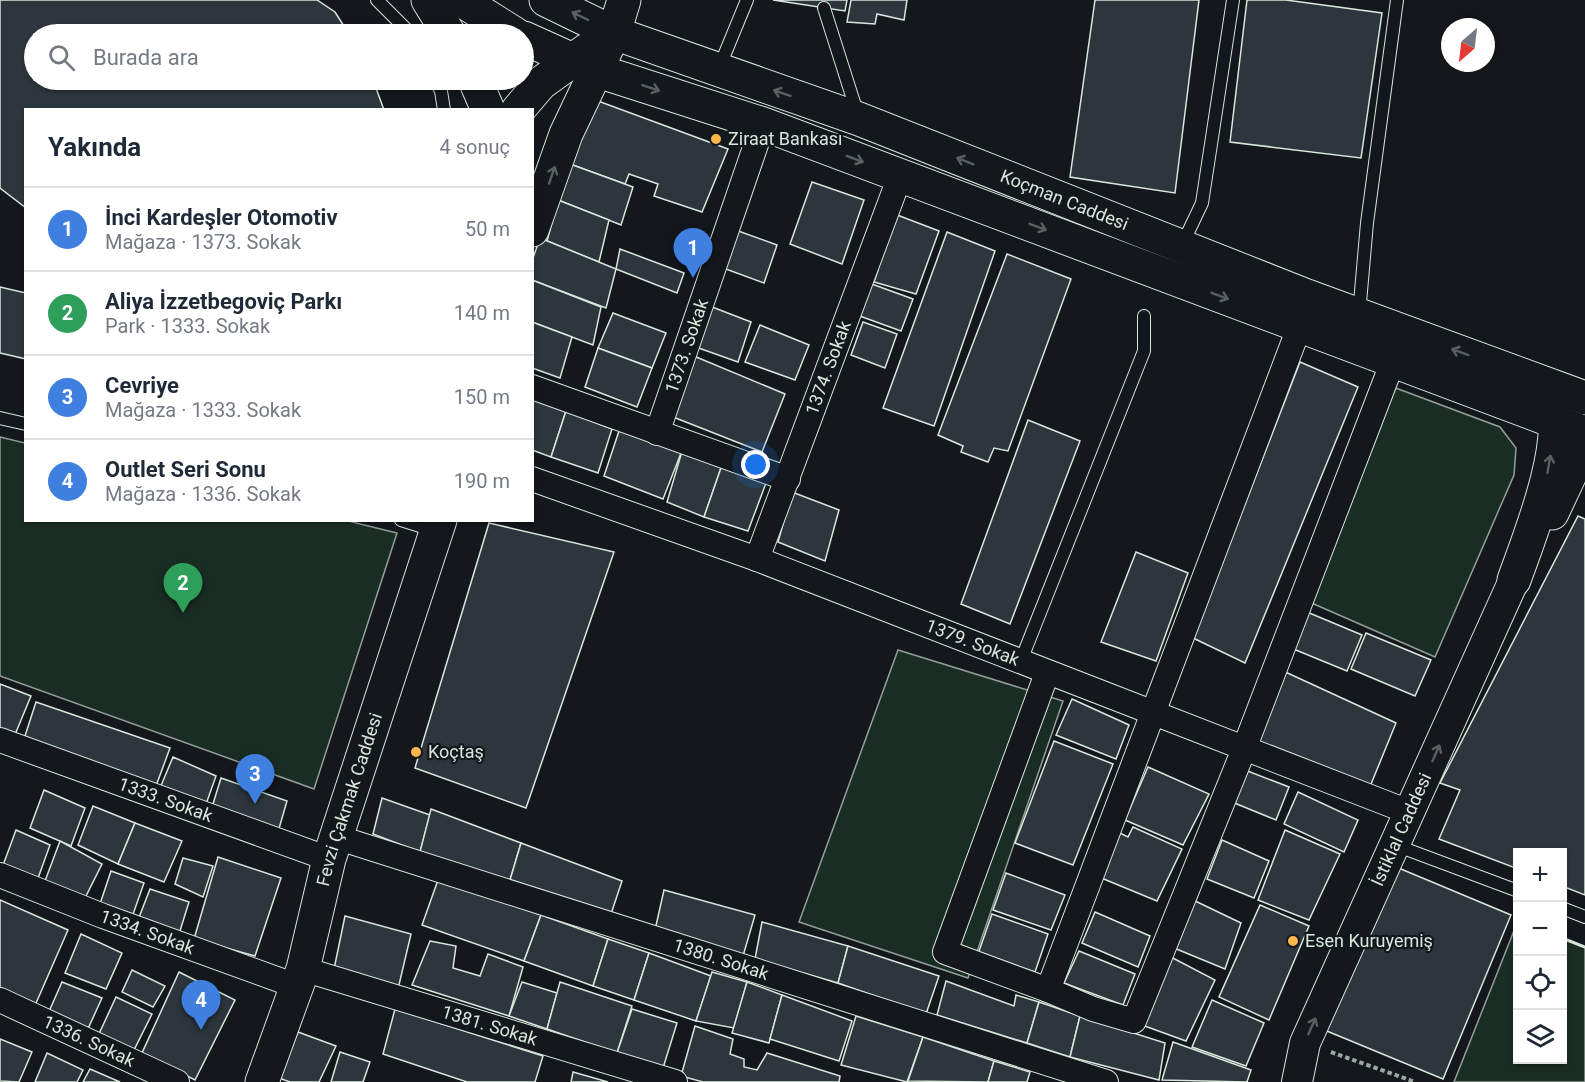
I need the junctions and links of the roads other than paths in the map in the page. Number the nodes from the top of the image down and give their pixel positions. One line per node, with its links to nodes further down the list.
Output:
1 (377, 0): 10 (lane)
2 (428, 0): 11 (main road)
3 (461, 0): 12 (main road)
4 (546, 0): 13 (main road, Koçman Caddesi, one-way to 4)
5 (624, 0): 13 (main road)
6 (747, 0): 16 (lane)
7 (1233, 0): 26 (lane)
8 (1397, 0): 27 (lane)
9 (824, 8): 22 (lane)
10 (401, 24)
11 (443, 24)
12 (499, 24)
13 (614, 33): 15 (main road); 16 (main road, Koçman Caddesi)
14 (534, 43): 15 (main road, Koçman Caddesi)
15 (583, 65): 21 (main road); 23 (main road, Koçman Caddesi, one-way to 23); 25 (main road, one-way to 15)
16 (718, 71): 22 (main road, Koçman Caddesi, one-way to 16)
17 (440, 90): 19 (lane)
18 (479, 90): 20 (main road)
19 (444, 108)
20 (487, 108)
21 (520, 108)
22 (859, 119): 26 (main road, Koçman Caddesi, one-way to 22)
23 (763, 124): 24 (main road, Koçman Caddesi, one-way to 24); 37 (street, 1373. Sokak)
24 (900, 176): 29 (main road, Koçman Caddesi, one-way to 29); 40 (street, 1374. Sokak)
25 (534, 224)
26 (1181, 246): 27 (main road, Koçman Caddesi)
27 (1359, 315): 31 (main road, Koçman Caddesi, one-way to 27)
28 (1144, 316): 46 (lane)
29 (1300, 325): 30 (main road, Koçman Caddesi); 48 (street)
30 (1393, 360): 35 (main road, Koçman Caddesi); 50 (street)
31 (1515, 372): 33 (main road, Koçman Caddesi); 35 (main road)
32 (534, 388): 37 (street)
33 (1585, 398)
34 (0, 418): 36 (lane)
35 (1554, 422): 38 (main road, Koçman Caddesi); 45 (main road, one-way to 35)
36 (24, 424)
37 (657, 433): 40 (street)
38 (1585, 433)
39 (1585, 451): 45 (main road)
40 (788, 479): 44 (street, 1374. Sokak)
41 (534, 480): 44 (street, 1379. Sokak)
42 (413, 522): 43 (lane)
43 (439, 526): 53 (main road, Fevzi Çakmak Caddesi)
44 (757, 559): 46 (street, 1379. Sokak)
45 (1514, 580): 51 (street, İstiklal Caddesi, one-way to 45)
46 (1020, 663): 47 (street, 1379. Sokak)
47 (1047, 673): 48 (street, 1379. Sokak); 59 (street)
48 (1153, 714): 50 (street, 1379. Sokak); 59 (street)
49 (0, 740): 53 (street, 1333. Sokak)
50 (1244, 749): 51 (street, 1379. Sokak); 59 (street)
51 (1408, 812): 52 (street, İstiklal Caddesi)
52 (1395, 845): 55 (lane); 65 (street, İstiklal Caddesi, one-way to 52)
53 (332, 848): 58 (main road, Fevzi Çakmak Caddesi); 64 (street, 1380. Sokak)
54 (0, 875): 58 (street, 1334. Sokak)
55 (1513, 889)
56 (1567, 910): 57 (lane)
57 (1585, 917)
58 (300, 977): 62 (main road, Fevzi Çakmak Caddesi); 63 (street, 1381. Sokak)
59 (1048, 990)
60 (0, 1000): 61 (street, 1336. Sokak)
61 (177, 1082)
62 (262, 1082)
63 (675, 1082)
64 (1106, 1082)
65 (1297, 1082)

